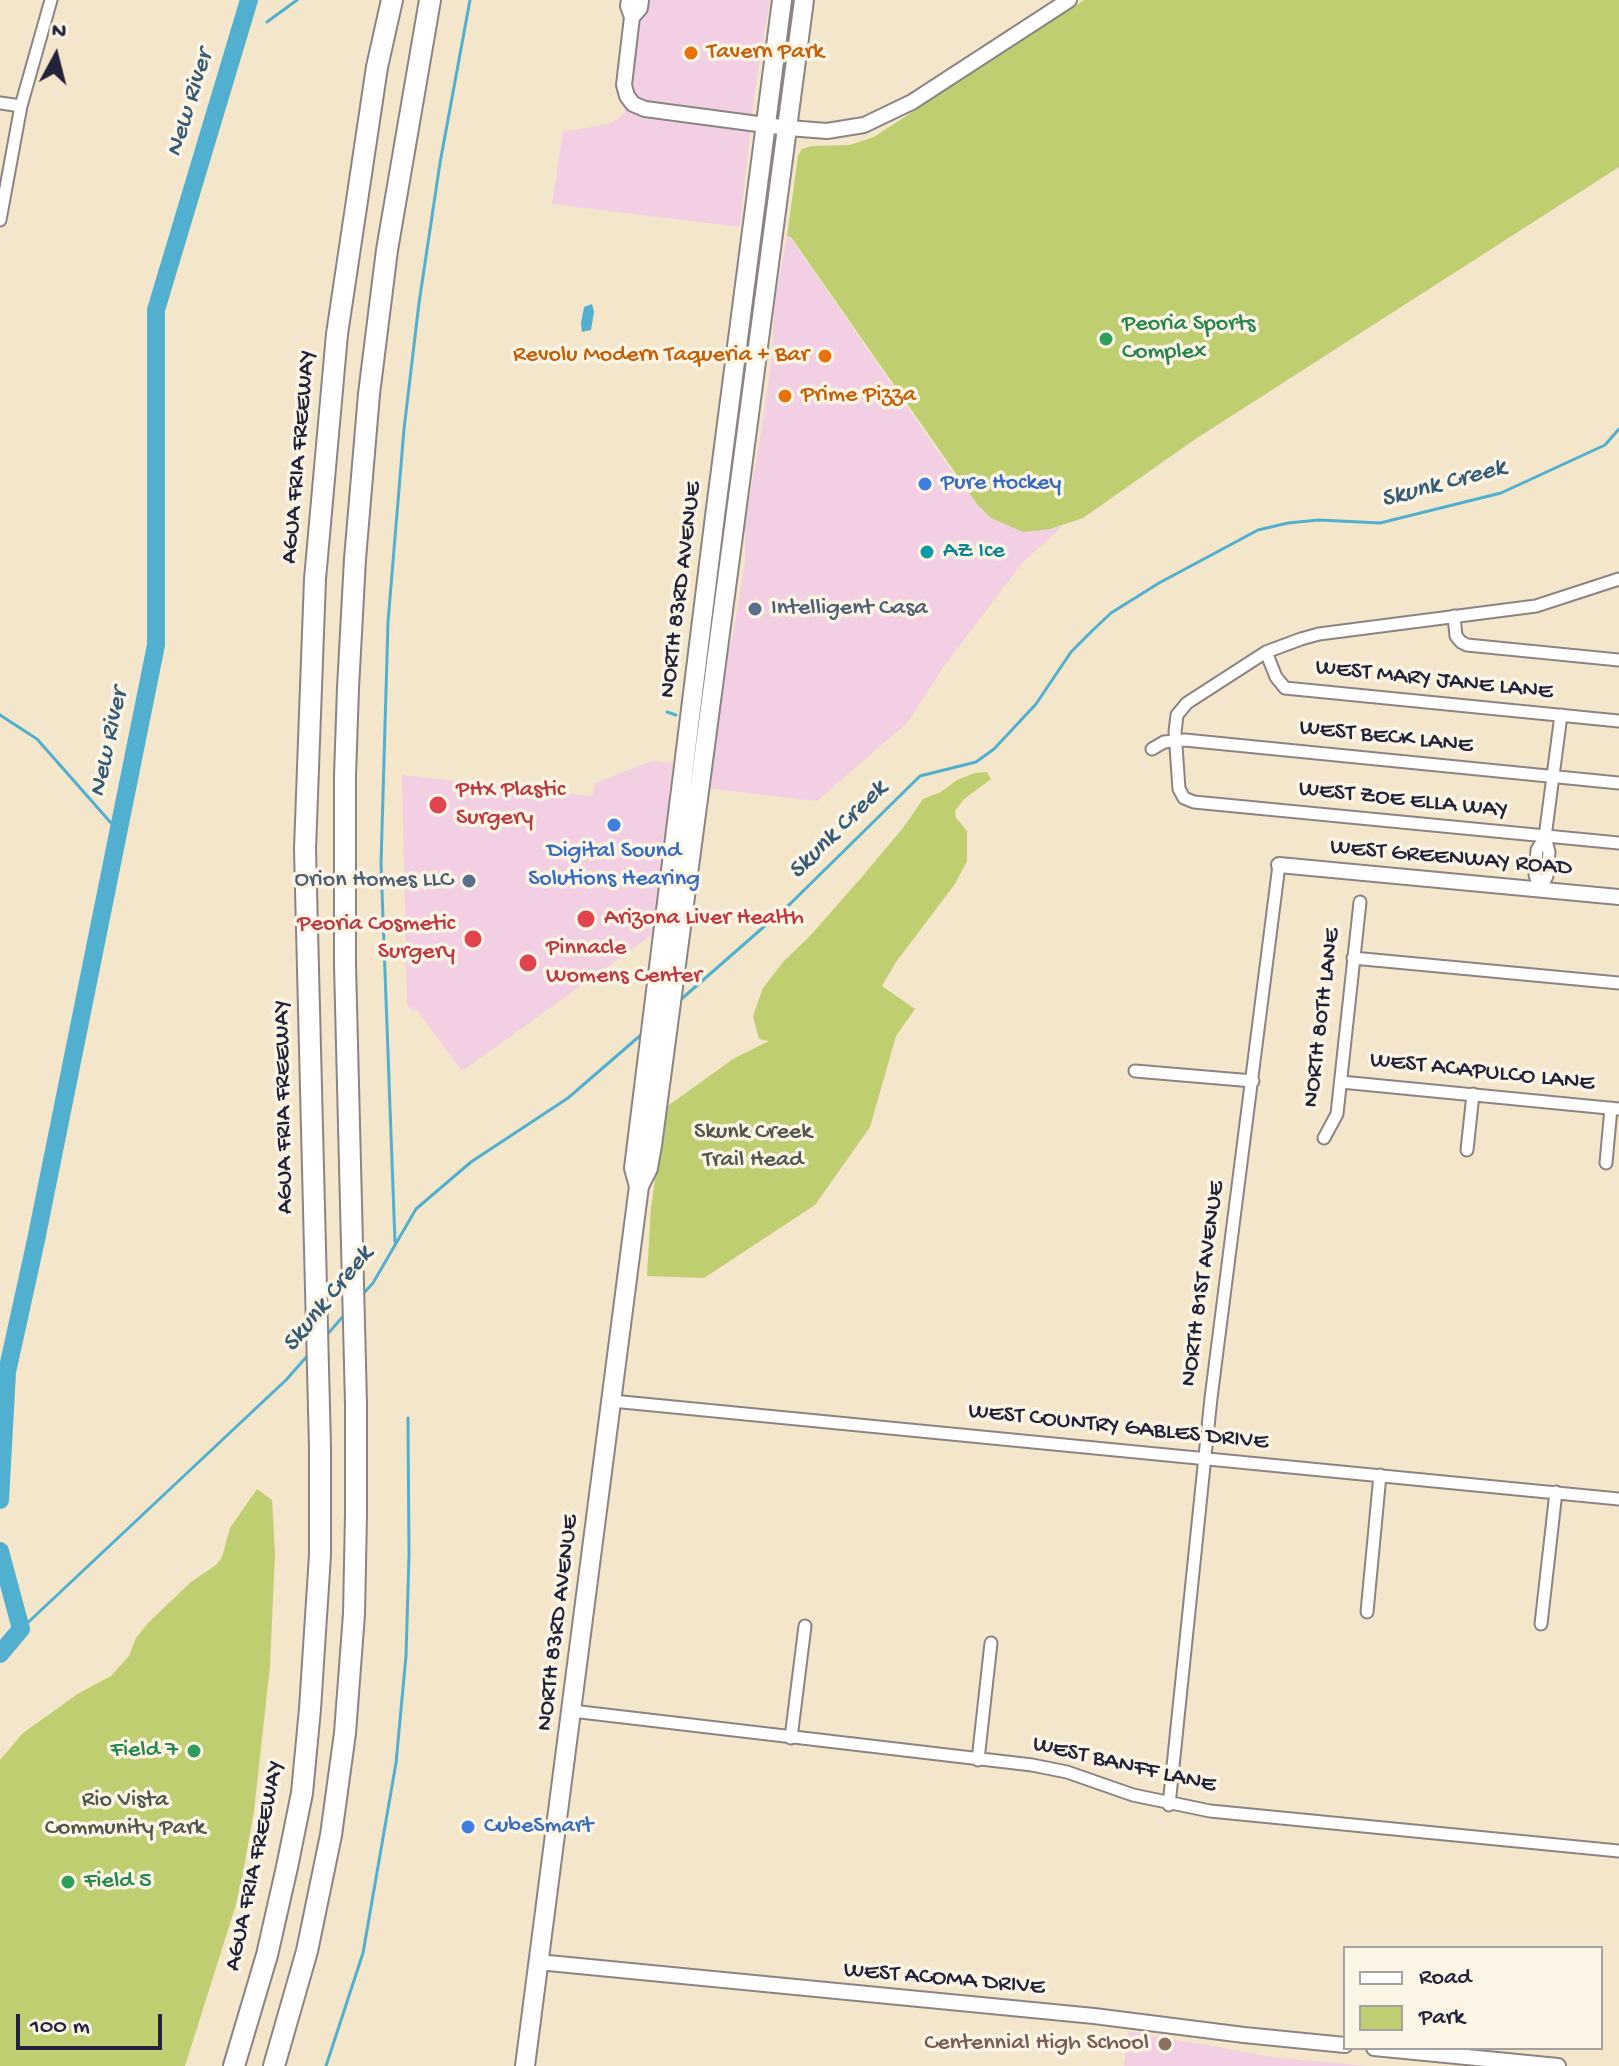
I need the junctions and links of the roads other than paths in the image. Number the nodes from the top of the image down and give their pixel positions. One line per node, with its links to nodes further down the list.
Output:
1 (51, 0): 12 (street)
2 (392, 0): 61 (highway, AGUA FRIA FREEWAY)
3 (430, 0): 15 (highway)
4 (438, 0): 15 (highway)
5 (629, 0): 10 (street)
6 (641, 0): 10 (street)
7 (782, 0): 13 (main road, NORTH 83RD AVENUE)
8 (804, 0): 14 (main road, NORTH 83RD AVENUE)
9 (1069, 0): 14 (street)
10 (632, 17): 13 (street)
11 (0, 103): 12 (street)
12 (21, 106): 16 (street)
13 (765, 125): 14 (street); 41 (main road, NORTH 83RD AVENUE)
14 (788, 128): 41 (main road, NORTH 83RD AVENUE)
15 (405, 144): 62 (highway)
16 (0, 220)
17 (1619, 579): 18 (street)
18 (1454, 616): 19 (street); 20 (street)
19 (1266, 652): 21 (street, WEST MARY JANE LANE); 23 (street)
20 (1619, 660)
21 (1561, 715): 22 (street, WEST MARY JANE LANE); 25 (street)
22 (1619, 721)
23 (1175, 740): 24 (street, WEST BECK LANE); 25 (street, WEST BECK LANE); 27 (street, WEST ZOE ELLA WAY)
24 (1152, 749)
25 (1553, 777): 26 (street, WEST BECK LANE); 27 (street)
26 (1619, 783)
27 (1545, 837): 28 (street, WEST ZOE ELLA WAY); 30 (street)
28 (1619, 843)
29 (1279, 865): 30 (street, WEST GREENWAY ROAD); 36 (street, NORTH 81ST AVENUE)
30 (1540, 890): 31 (street, WEST GREENWAY ROAD)
31 (1619, 897)
32 (1360, 902): 33 (street, NORTH 80TH LANE)
33 (1353, 958): 34 (street); 37 (street, NORTH 80TH LANE)
34 (1619, 983)
35 (1135, 1071): 36 (street)
36 (1253, 1081): 45 (street, NORTH 81ST AVENUE)
37 (1341, 1082): 38 (street, WEST ACAPULCO LANE); 40 (street, NORTH 80TH LANE)
38 (1473, 1094): 39 (street, WEST ACAPULCO LANE); 42 (street)
39 (1615, 1108): 43 (street)
40 (1324, 1138)
41 (644, 1150): 44 (main road, NORTH 83RD AVENUE)
42 (1467, 1150)
43 (1606, 1163)
44 (612, 1401): 45 (street, WEST COUNTRY GABLES DRIVE); 53 (main road, NORTH 83RD AVENUE)
45 (1204, 1458): 46 (street, WEST COUNTRY GABLES DRIVE); 56 (street, NORTH 81ST AVENUE)
46 (1380, 1475): 47 (street, WEST COUNTRY GABLES DRIVE); 49 (street)
47 (1556, 1492): 48 (street, WEST COUNTRY GABLES DRIVE); 50 (street)
48 (1619, 1499)
49 (1367, 1612)
50 (1541, 1624)
51 (805, 1626): 54 (street)
52 (991, 1643): 55 (street)
53 (572, 1711): 54 (street, WEST BANFF LANE); 58 (main road, NORTH 83RD AVENUE)
54 (791, 1738): 55 (street, WEST BANFF LANE)
55 (978, 1760): 56 (street, WEST BANFF LANE)
56 (1169, 1805): 57 (street, WEST BANFF LANE)
57 (1619, 1851)
58 (538, 1962): 59 (street, WEST ACOMA DRIVE); 63 (main road, NORTH 83RD AVENUE)
59 (1343, 2045)
60 (1394, 2050): 64 (street)
61 (234, 2066)
62 (274, 2066)
63 (525, 2066)
64 (1558, 2066)

